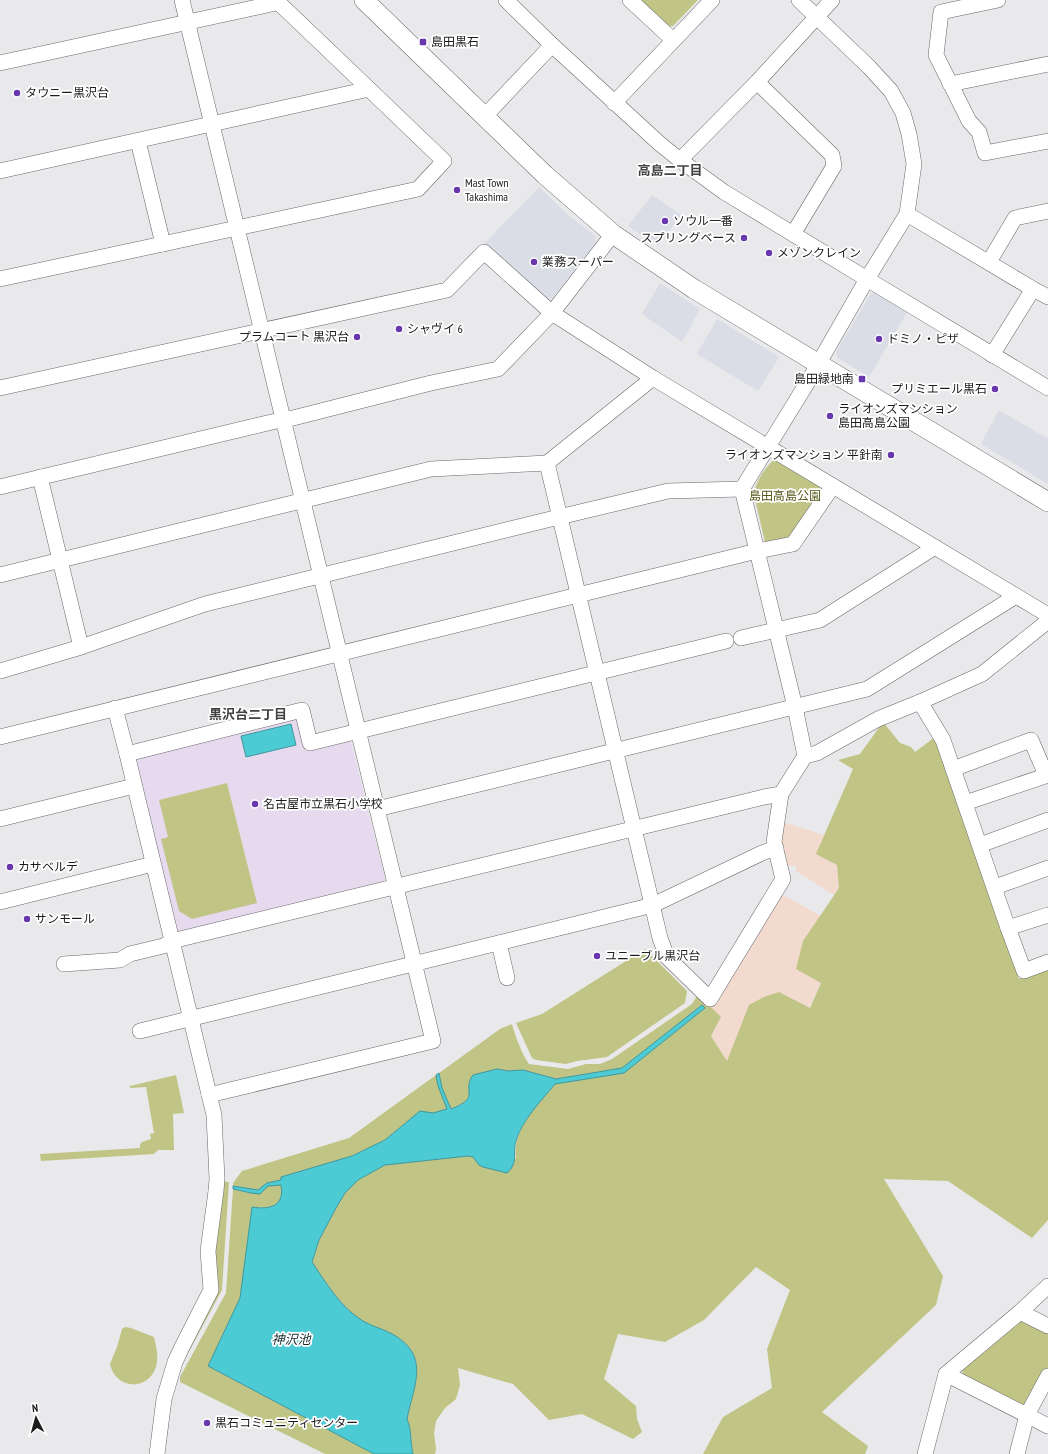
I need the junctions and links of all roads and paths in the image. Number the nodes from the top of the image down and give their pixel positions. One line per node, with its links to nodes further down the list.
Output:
1 (182, 0): 10 (street)
2 (364, 0): 19 (street)
3 (506, 0): 12 (street)
4 (630, 0): 11 (street)
5 (712, 0): 11 (street)
6 (799, 0): 9 (street)
7 (832, 0): 9 (street)
8 (998, 0): 16 (street)
9 (817, 17): 15 (street); 26 (street)
10 (187, 23): 13 (street); 17 (street); 20 (street)
11 (673, 40): 18 (street)
12 (552, 45): 18 (street); 19 (street)
13 (0, 63)
14 (1048, 64): 16 (street)
15 (757, 82): 23 (street); 29 (street)
16 (950, 84): 22 (street)
17 (369, 89): 20 (street); 27 (street)
18 (614, 103): 23 (street)
19 (485, 116): 28 (street)
20 (212, 125): 21 (street); 27 (street)
21 (138, 141): 24 (street); 30 (street)
22 (1048, 141)
23 (680, 160): 29 (street)
24 (0, 171)
25 (1048, 211): 31 (street)
26 (907, 214): 31 (street); 33 (street)
27 (237, 228): 30 (street); 37 (street)
28 (613, 234): 36 (street); 39 (street)
29 (793, 234): 33 (street)
30 (163, 244): 32 (street)
31 (988, 262): 34 (street)
32 (0, 279)
33 (867, 280): 38 (street); 39 (street)
34 (1033, 289): 35 (street); 38 (street)
35 (1048, 297)
36 (552, 313): 37 (street); 40 (street); 43 (street)
37 (261, 331): 41 (street); 43 (street)
38 (992, 355): 42 (street)
39 (818, 363): 44 (street); 51 (street)
40 (653, 378): 44 (street); 45 (street)
41 (0, 388)
42 (1048, 388)
43 (283, 420): 46 (street); 50 (street)
44 (768, 447): 47 (street); 49 (street)
45 (546, 463): 50 (street); 52 (street)
46 (40, 477): 48 (street); 55 (street)
47 (833, 486): 53 (street); 54 (street)
48 (0, 487)
49 (742, 489): 52 (street); 54 (street)
50 (303, 501): 55 (street); 57 (street)
51 (1048, 502)
52 (559, 517): 57 (street); 58 (street)
53 (935, 548): 59 (street); 62 (street)
54 (757, 551): 58 (street); 62 (street)
55 (61, 560): 56 (street); 65 (street)
56 (0, 575)
57 (321, 576): 65 (street); 66 (street)
58 (578, 595): 66 (street); 68 (street)
59 (1016, 596): 60 (street); 70 (street)
60 (1048, 615)
61 (1048, 621): 69 (street)
62 (776, 629): 63 (street); 70 (street)
63 (741, 638)
64 (726, 641): 68 (street)
65 (81, 647): 67 (street)
66 (339, 654): 71 (street); 72 (street)
67 (0, 671)
68 (597, 672): 72 (street); 74 (street)
69 (920, 702): 76 (street); 77 (street)
70 (795, 707): 74 (street); 76 (street)
71 (115, 708): 73 (street); 75 (street)
72 (358, 731): 75 (street); 82 (street)
73 (0, 737)
74 (615, 750): 82 (street); 85 (street)
75 (127, 754): 79 (street)
76 (805, 756): 80 (street)
77 (953, 769): 78 (street); 81 (street)
78 (1047, 775): 81 (street)
79 (134, 786): 83 (street); 88 (street)
80 (781, 794): 85 (street); 87 (street)
81 (965, 803): 86 (street)
82 (377, 809): 90 (street)
83 (0, 820)
84 (1048, 820): 86 (street)
85 (634, 828): 90 (street); 93 (street)
86 (980, 845): 91 (street)
87 (776, 848): 93 (street); 93 (street)
88 (153, 864): 92 (street); 96 (street)
89 (1048, 868): 91 (street)
90 (396, 887): 96 (street); 100 (street)
91 (995, 887): 95 (street)
92 (0, 902)
93 (653, 905): 97 (street)
94 (1048, 915): 95 (street)
95 (1008, 928): 98 (street)
96 (172, 941): 99 (street); 102 (street)
97 (499, 943): 100 (street); 101 (street)
98 (1048, 962)
99 (64, 964)
100 (414, 964): 102 (street); 104 (street)
101 (507, 978)
102 (190, 1019): 103 (street); 104 (street)
103 (140, 1031)
104 (209, 1096): 112 (street)
105 (1048, 1286): 106 (street)
106 (1020, 1312): 107 (street); 108 (street)
107 (1048, 1326)
108 (946, 1374): 110 (street); 113 (street)
109 (1048, 1376): 110 (street)
110 (1027, 1416): 111 (street); 114 (street)
111 (1048, 1426)
112 (157, 1454)
113 (925, 1454)
114 (1017, 1454)

